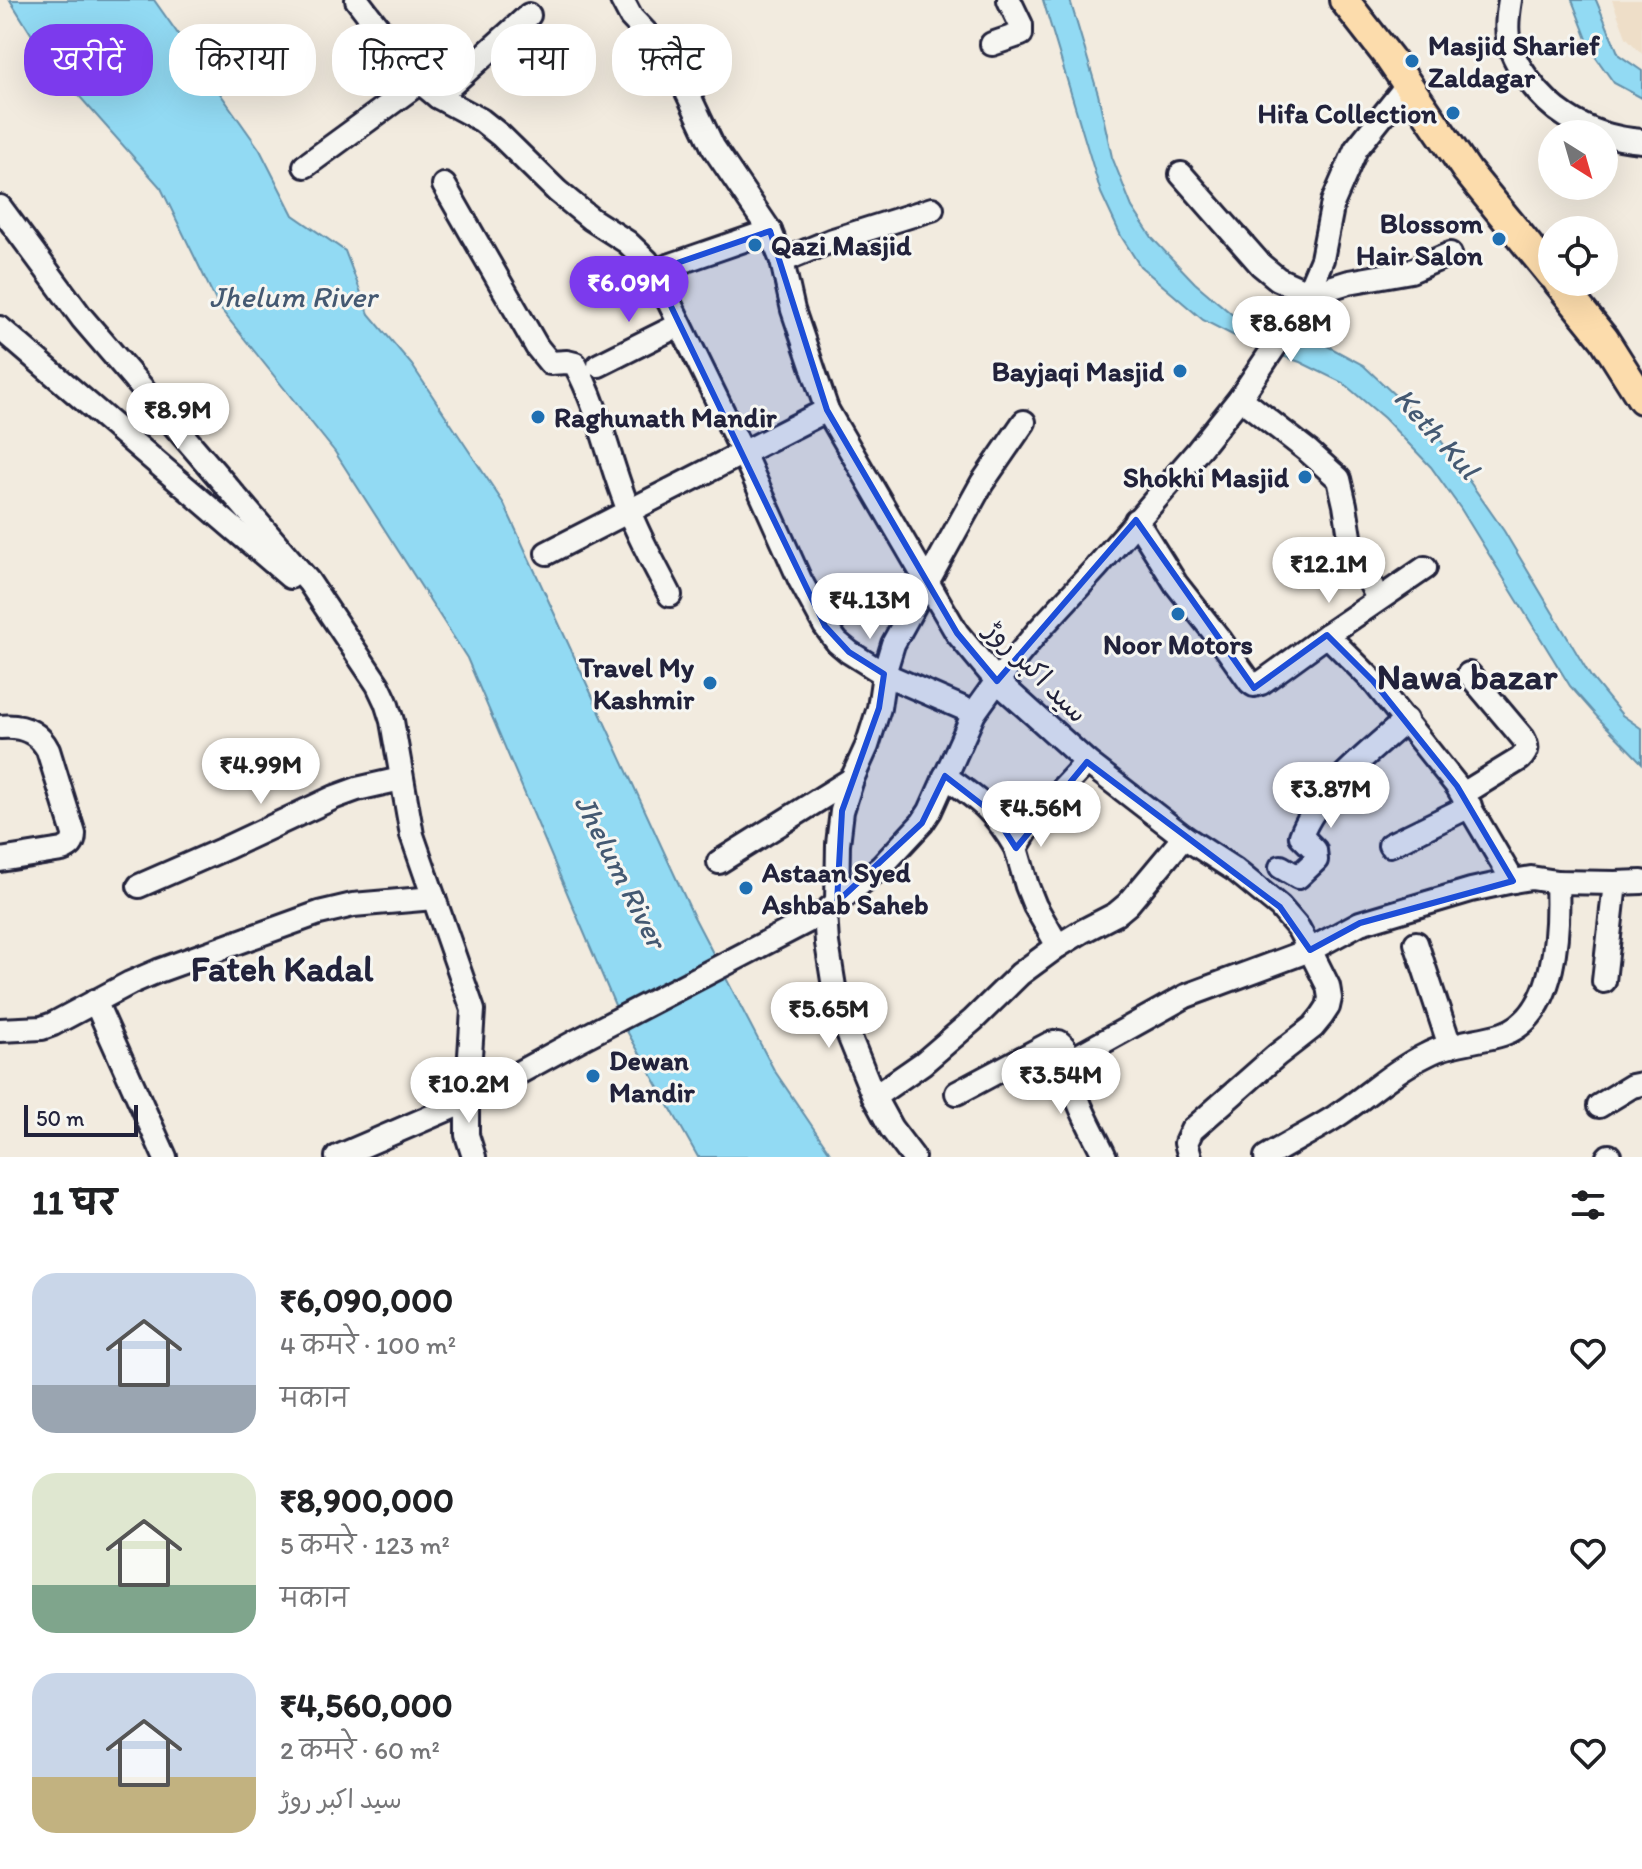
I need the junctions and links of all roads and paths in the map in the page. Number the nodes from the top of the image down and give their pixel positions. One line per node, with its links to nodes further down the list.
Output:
1 (357, 0): 7 (street)
2 (622, 0): 18 (street, سید اکبر روڑ)
3 (1009, 0): 8 (street)
4 (1344, 0): 9 (main road)
5 (1510, 0): 12 (street)
6 (529, 15): 11 (street)
7 (375, 24)
8 (992, 44)
9 (1408, 84): 20 (main road); 23 (street)
10 (401, 96): 13 (street)
11 (438, 97): 22 (street)
12 (1642, 141)
13 (305, 166)
14 (1181, 174): 23 (street)
15 (444, 185): 33 (street)
16 (0, 207): 40 (street)
17 (932, 209): 21 (street)
18 (770, 231): 21 (street, سید اکبر روڑ); 22 (street)
19 (1450, 254): 23 (street)
20 (1538, 258)
21 (782, 261): 30 (street, سید اکبر روڑ)
22 (654, 271): 25 (street)
23 (1307, 292): 28 (street)
24 (1569, 296): 29 (main road)
25 (679, 325): 27 (street); 32 (street)
26 (0, 328): 40 (street)
27 (599, 365)
28 (1245, 391): 34 (street); 39 (street)
29 (1642, 399)
30 (827, 410): 32 (street); 37 (street, سید اکبر روڑ)
31 (1024, 422): 37 (street)
32 (743, 453): 33 (street); 42 (street)
33 (629, 511): 35 (street); 38 (street)
34 (1136, 520): 41 (street); 44 (street)
35 (547, 553)
36 (1425, 568): 39 (street)
37 (929, 583): 42 (street); 44 (street, سید اکبر روڑ)
38 (670, 595)
39 (1378, 599): 41 (street)
40 (327, 609): 50 (street)
41 (1327, 635): 46 (street)
42 (884, 674): 45 (street); 51 (street)
43 (1469, 674): 52 (street)
44 (997, 681): 45 (street); 48 (street, سید اکبر روڑ)
45 (974, 713): 49 (street)
46 (1406, 720): 52 (street); 58 (street)
47 (0, 727): 56 (street)
48 (1087, 762): 53 (street, سید اکبر روڑ); 55 (street)
49 (945, 776): 55 (street); 65 (street)
50 (401, 779): 63 (street); 64 (street)
51 (852, 779): 57 (street); 65 (street)
52 (1466, 800): 54 (street); 59 (street)
53 (1184, 837): 67 (street); 68 (street, سید اکبر روڑ)
54 (1390, 845)
55 (1016, 848): 67 (street)
56 (0, 860)
57 (719, 862)
58 (1281, 867)
59 (1513, 881): 60 (street); 68 (street)
60 (1557, 882): 62 (street); 72 (street)
61 (1642, 882): 62 (street)
62 (1615, 883): 69 (street)
63 (139, 886)
64 (434, 898): 70 (street); 77 (street)
65 (831, 907): 76 (street); 77 (street)
66 (1416, 943): 72 (street)
67 (1058, 946): 76 (street)
68 (1310, 950): 73 (street); 79 (street, سید اکبر روڑ)
69 (1604, 981)
70 (95, 1001): 71 (street); 80 (street)
71 (0, 1030)
72 (1450, 1046): 85 (street)
73 (1069, 1061): 75 (street); 84 (street)
74 (1642, 1084): 78 (street)
75 (957, 1093)
76 (874, 1097): 83 (street)
77 (467, 1101): 81 (street); 82 (street)
78 (1599, 1106)
79 (1189, 1154)
80 (165, 1157)
81 (337, 1157)
82 (474, 1157)
83 (913, 1157)
84 (1105, 1157)
85 (1266, 1157)

